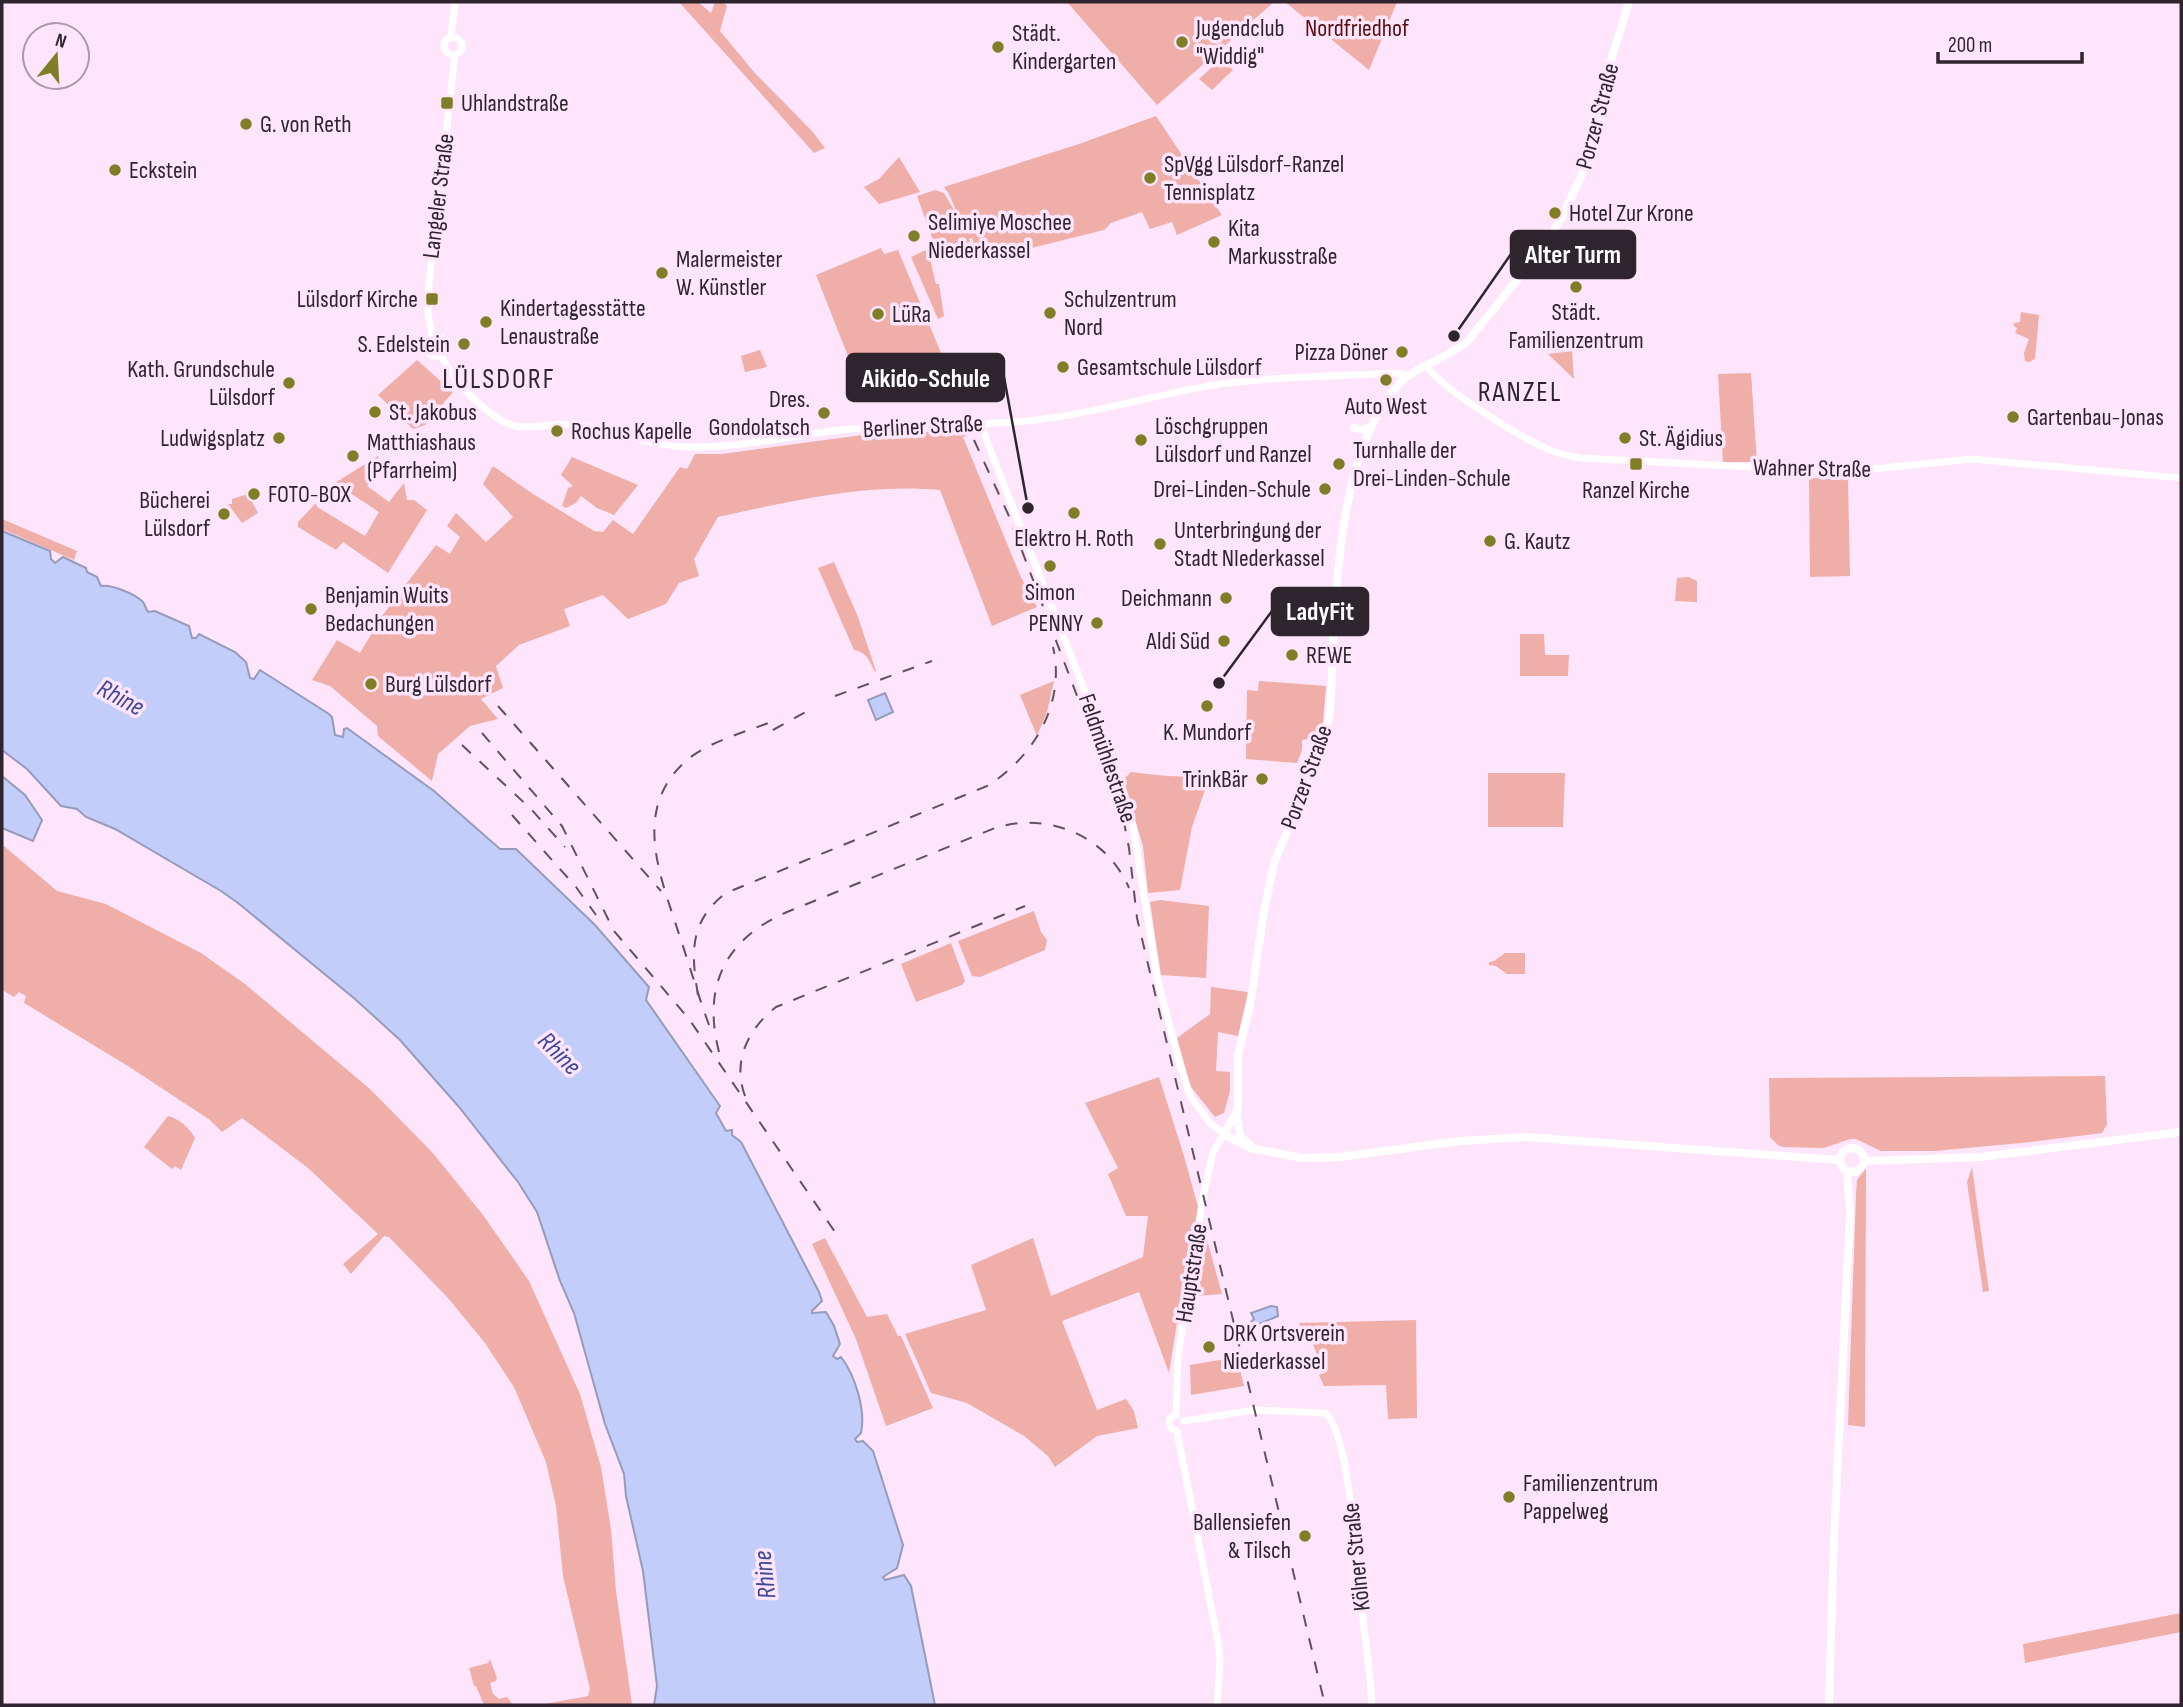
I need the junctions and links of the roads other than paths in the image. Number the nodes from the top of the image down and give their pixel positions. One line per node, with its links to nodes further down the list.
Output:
1 (454, 2): 3 (street)
2 (1629, 2): 7 (main road, Porzer Straße)
3 (455, 38): 4 (street); 4 (street)
4 (455, 55): 5 (street, Langeler Straße)
5 (432, 336): 6 (street); 6 (street)
6 (441, 354): 9 (street, Berliner Straße)
7 (1427, 367): 8 (main road, Porzer Straße); 12 (street, Wahner Straße)
8 (1409, 376): 9 (street, Berliner Straße); 10 (main road, Porzer Straße)
9 (982, 423): 15 (street, Feldmühlestraße)
10 (1370, 427): 11 (main road); 13 (main road, Porzer Straße)
11 (1354, 428)
12 (2181, 478)
13 (1237, 1113): 15 (main road, Porzer Straße); 16 (main road)
14 (2181, 1132): 18 (main road)
15 (1224, 1134): 16 (main road); 20 (street, Hauptstraße)
16 (1259, 1150): 17 (main road)
17 (1839, 1160): 18 (main road); 19 (main road)
18 (1864, 1161): 19 (main road)
19 (1852, 1172): 25 (main road)
20 (1176, 1415): 21 (street); 22 (street)
21 (1184, 1421): 22 (street); 24 (street, Kölner Straße)
22 (1177, 1430): 23 (street)
23 (1217, 1705)
24 (1372, 1705)
25 (1829, 1705)

